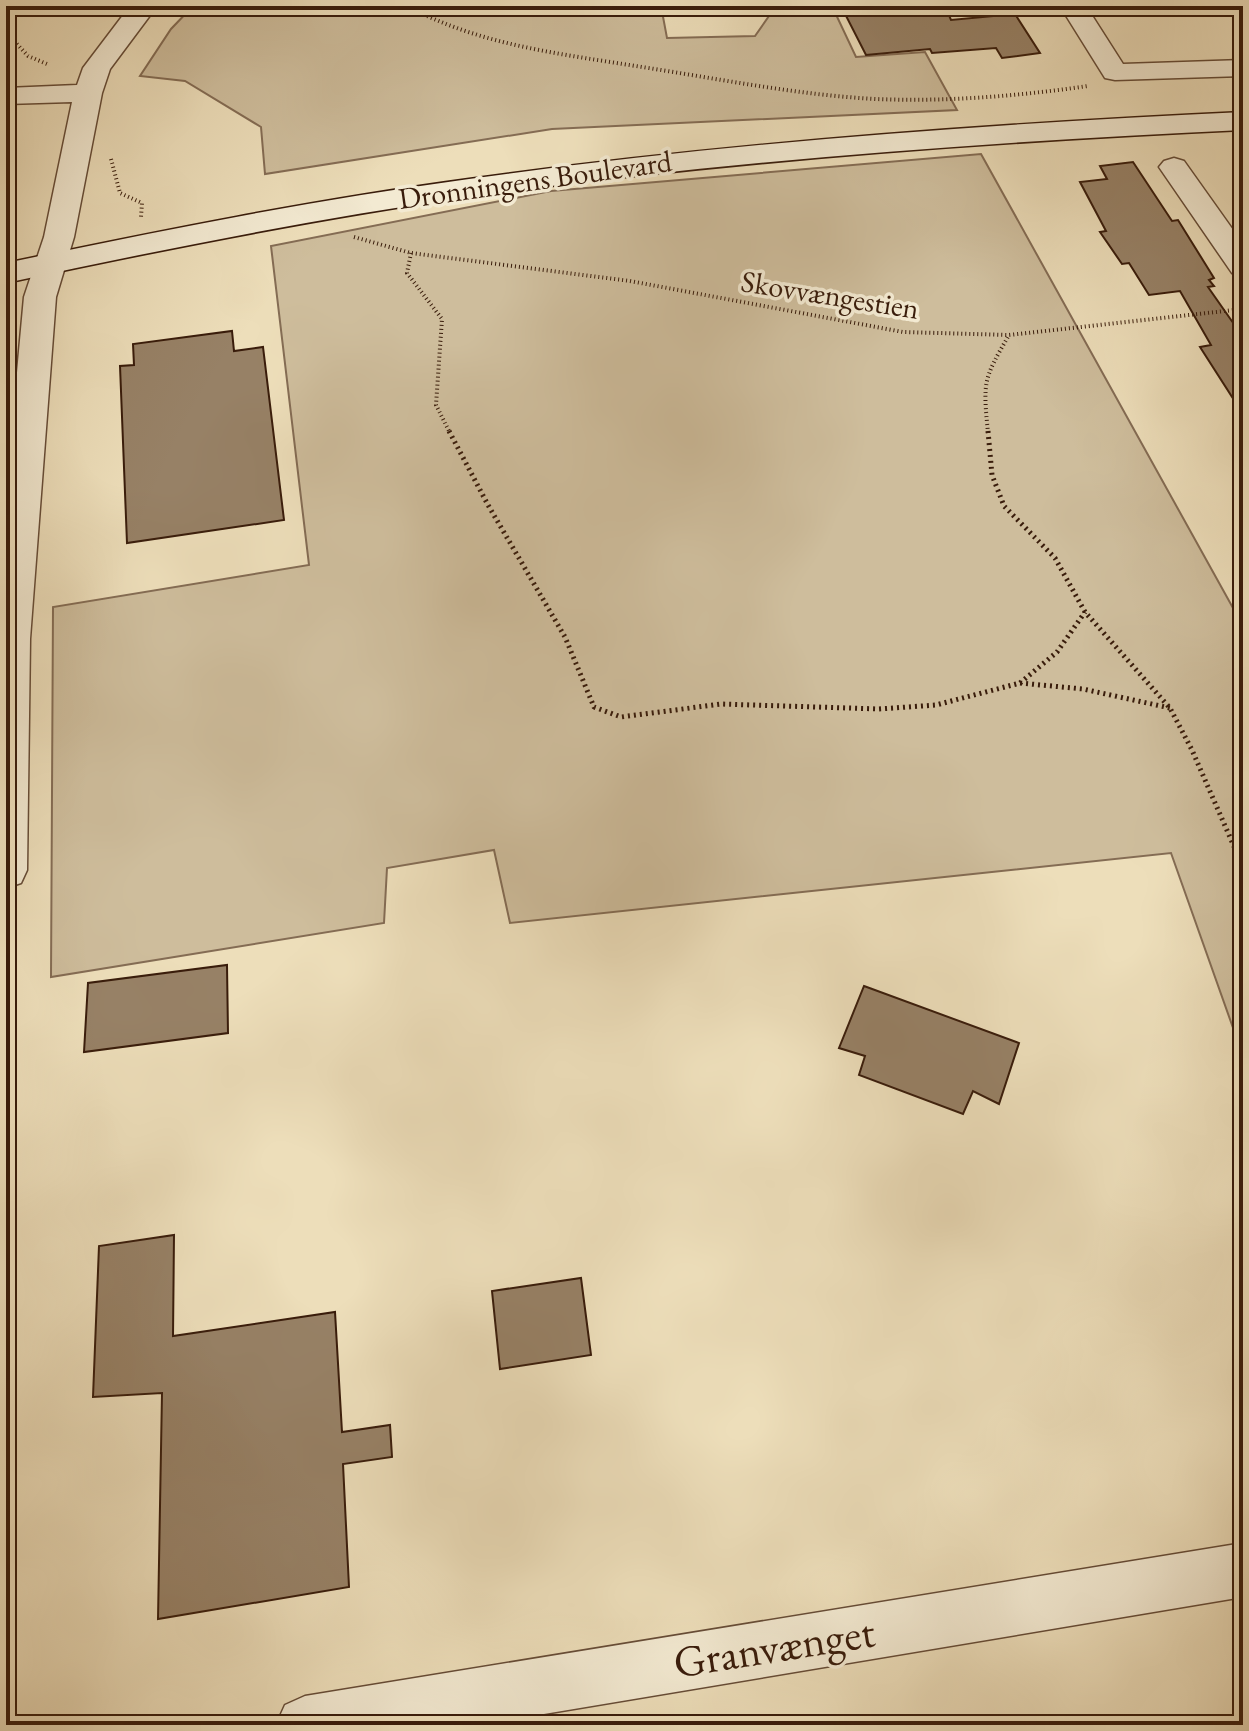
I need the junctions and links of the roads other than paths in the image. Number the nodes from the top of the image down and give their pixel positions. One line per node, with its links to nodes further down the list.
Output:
1 (144, 6): 4 (street)
2 (1073, 6): 3 (street)
3 (1243, 68)
4 (92, 81): 5 (street); 10 (street)
5 (6, 96)
6 (1243, 121): 7 (main road, Dronningens Boulevard)
7 (1070, 128): 10 (main road, Dronningens Boulevard); 10 (main road, Dronningens Boulevard)
8 (1174, 167): 11 (street)
9 (6, 248): 10 (main road, Dronningens Boulevard)
10 (55, 250): 12 (main road, Dronningens Boulevard); 13 (street)
11 (1243, 266)
12 (6, 273)
13 (9, 640): 14 (street)
14 (6, 870)
15 (1243, 1570): 16 (street, Granvænget)
16 (305, 1725)

